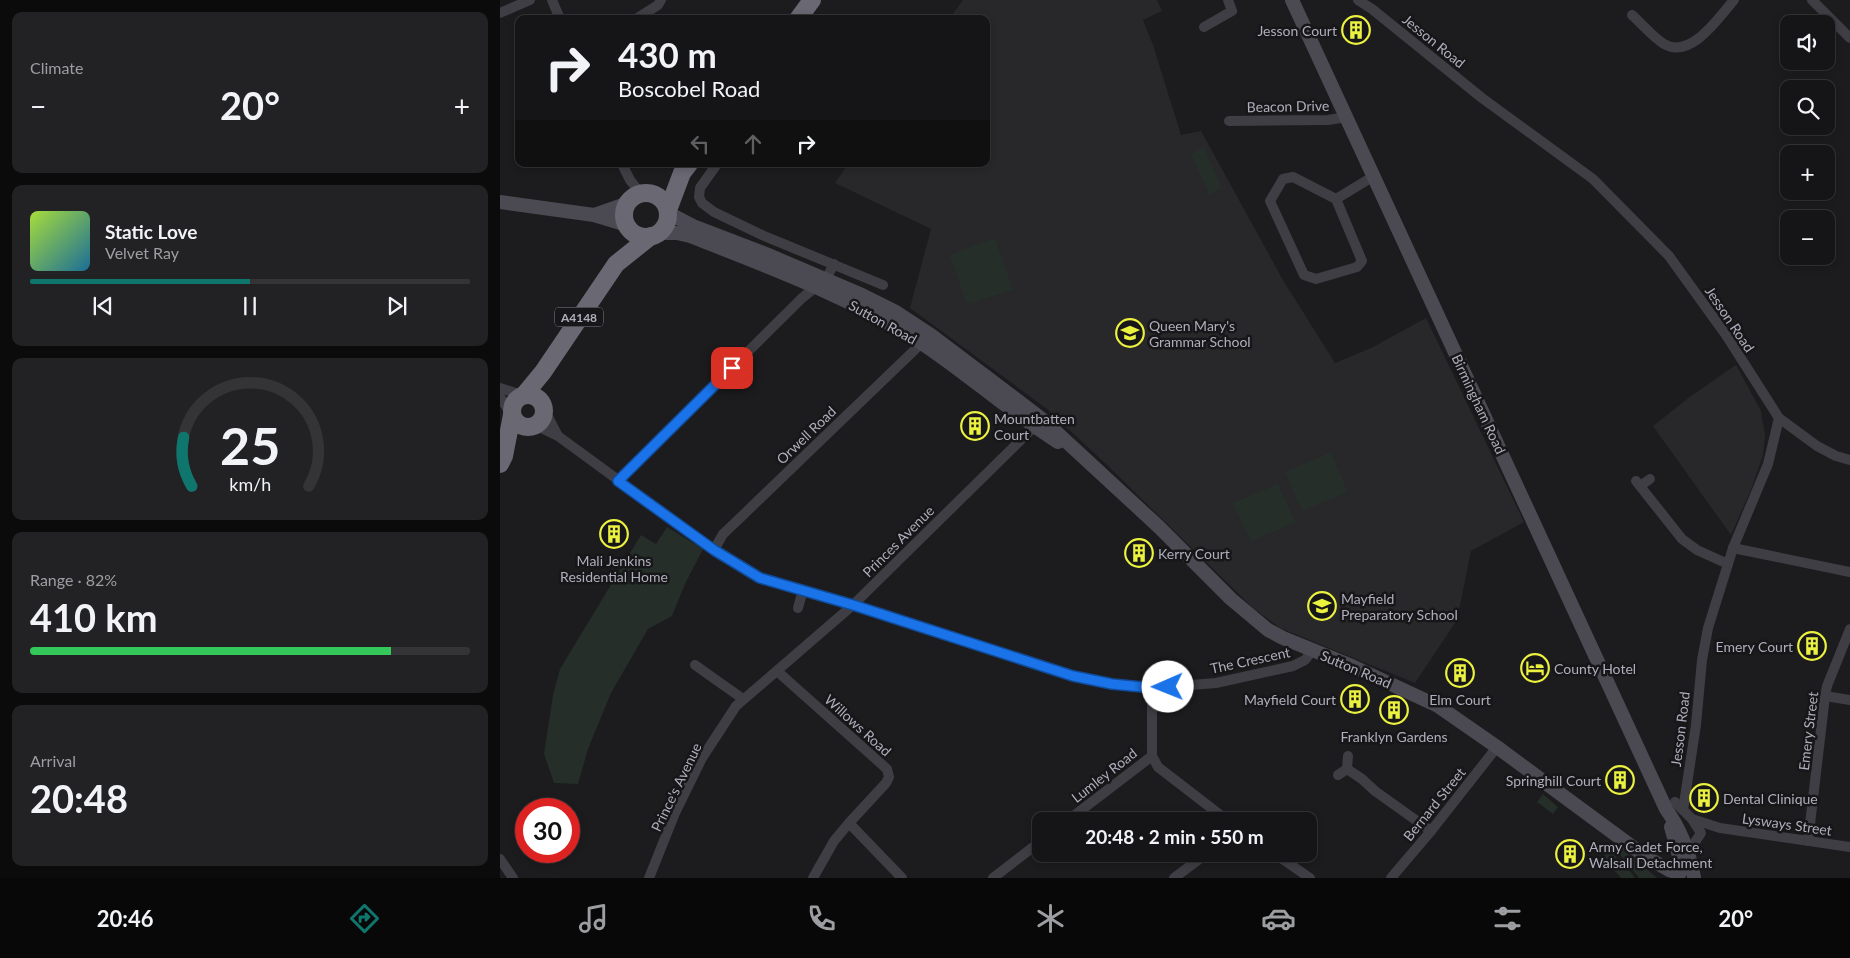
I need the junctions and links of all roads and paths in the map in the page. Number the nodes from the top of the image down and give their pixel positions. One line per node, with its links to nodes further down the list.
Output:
1 (530, 0): 12 (street)
2 (552, 0): 13 (street)
3 (660, 0): 14 (street)
4 (812, 0): 15 (highway)
5 (1228, 0): 17 (street)
6 (1292, 0): 19 (street, Birmingham Road)
7 (1358, 0): 11 (street, Jesson Road)
8 (1378, 0): 11 (street)
9 (1734, 0): 16 (street)
10 (1812, 0): 18 (street)
11 (1372, 9): 43 (street, Jesson Road)
12 (500, 13)
13 (558, 15)
14 (642, 15)
15 (801, 15)
16 (1632, 15)
17 (1204, 27)
18 (1850, 38)
19 (1347, 117): 20 (street, Beacon Drive); 24 (street, Birmingham Road)
20 (1229, 121)
21 (623, 167): 25 (street)
22 (716, 167): 33 (street)
23 (686, 168): 25 (highway, A4148); 28 (highway, A4148)
24 (1374, 176): 26 (street); 72 (street, Birmingham Road)
25 (634, 194): 28 (highway); 29 (street); 30 (highway, A4148)
26 (1336, 199): 26 (street)
27 (500, 202): 29 (street)
28 (668, 211): 31 (highway, A4148); 34 (street, Sutton Road)
29 (594, 215): 30 (street)
30 (627, 226): 31 (highway); 32 (highway, A4148)
31 (655, 235): 32 (highway, A4148); 34 (street, Sutton Road)
32 (616, 264): 37 (highway, A4148)
33 (834, 264): 34 (street); 35 (street)
34 (821, 283): 36 (street, Sutton Road); 50 (street)
35 (883, 284)
36 (926, 339): 44 (street, Sutton Road); 52 (street, Orwell Road)
37 (543, 372): 39 (highway); 41 (highway)
38 (500, 388): 39 (street)
39 (523, 395): 41 (highway); 42 (highway)
40 (500, 397): 42 (street)
41 (542, 405): 45 (highway); 46 (street, The Crescent)
42 (512, 415): 45 (highway); 47 (highway)
43 (1779, 418): 48 (street); 51 (street, Jesson Road)
44 (1038, 423): 56 (street, Princes Avenue); 59 (street, Sutton Road)
45 (534, 426): 46 (street, The Crescent); 47 (highway)
46 (558, 436): 50 (street, The Crescent)
47 (502, 460)
48 (1850, 460)
49 (1650, 479): 53 (street)
50 (618, 481): 52 (street, The Crescent)
51 (1732, 548): 53 (street, Jesson Road); 54 (street)
52 (714, 550): 55 (street, The Crescent)
53 (1728, 564): 71 (street, Jesson Road)
54 (1850, 572)
55 (804, 590): 56 (street, The Crescent); 57 (street)
56 (853, 605): 61 (street, Princes Avenue); 62 (street, The Crescent)
57 (798, 608)
58 (1850, 629): 63 (street, Emery Street)
59 (1313, 650): 62 (street, The Crescent); 66 (street, Sutton Road)
60 (695, 665): 64 (street)
61 (777, 670): 64 (street, Prince's Avenue); 77 (street, Willows Road)
62 (1152, 688): 67 (street, Lumley Road)
63 (1825, 696): 65 (street); 81 (street, Emery Street)
64 (743, 699): 90 (street, Prince's Avenue)
65 (1850, 700)
66 (1497, 747): 79 (street, Bernard Street); 88 (street, Sutton Road)
67 (1152, 756): 74 (street, Lumley Road); 75 (street)
68 (1348, 756): 69 (street)
69 (1347, 769): 70 (street); 79 (street)
70 (1338, 775)
71 (1687, 785): 72 (street, Jesson Road); 73 (street, Jesson Road)
72 (1670, 805): 73 (street, Lysways Street); 84 (street, Birmingham Road); 88 (street, Birmingham Road)
73 (1684, 810): 76 (street, Lysways Street)
74 (1079, 812)
75 (1216, 812)
76 (1692, 818): 78 (street, Lysways Street); 80 (street, Lysways Street)
77 (849, 822): 91 (street, Willows Road); 92 (street)
78 (1720, 828): 80 (street, Lysways Street); 81 (street, Lysways Street)
79 (1431, 831): 96 (street, Bernard Street)
80 (1701, 833): 84 (street)
81 (1808, 841): 82 (street, Lysways Street)
82 (1850, 847)
83 (1032, 848): 93 (street)
84 (1690, 856): 97 (street, Birmingham Road)
85 (500, 859): 89 (street)
86 (1195, 862): 94 (street)
87 (1287, 862): 95 (street)
88 (1674, 875): 97 (street)
89 (513, 878)
90 (649, 878)
91 (813, 878)
92 (902, 878)
93 (993, 878)
94 (1174, 878)
95 (1310, 878)
96 (1391, 878)
97 (1694, 878)

